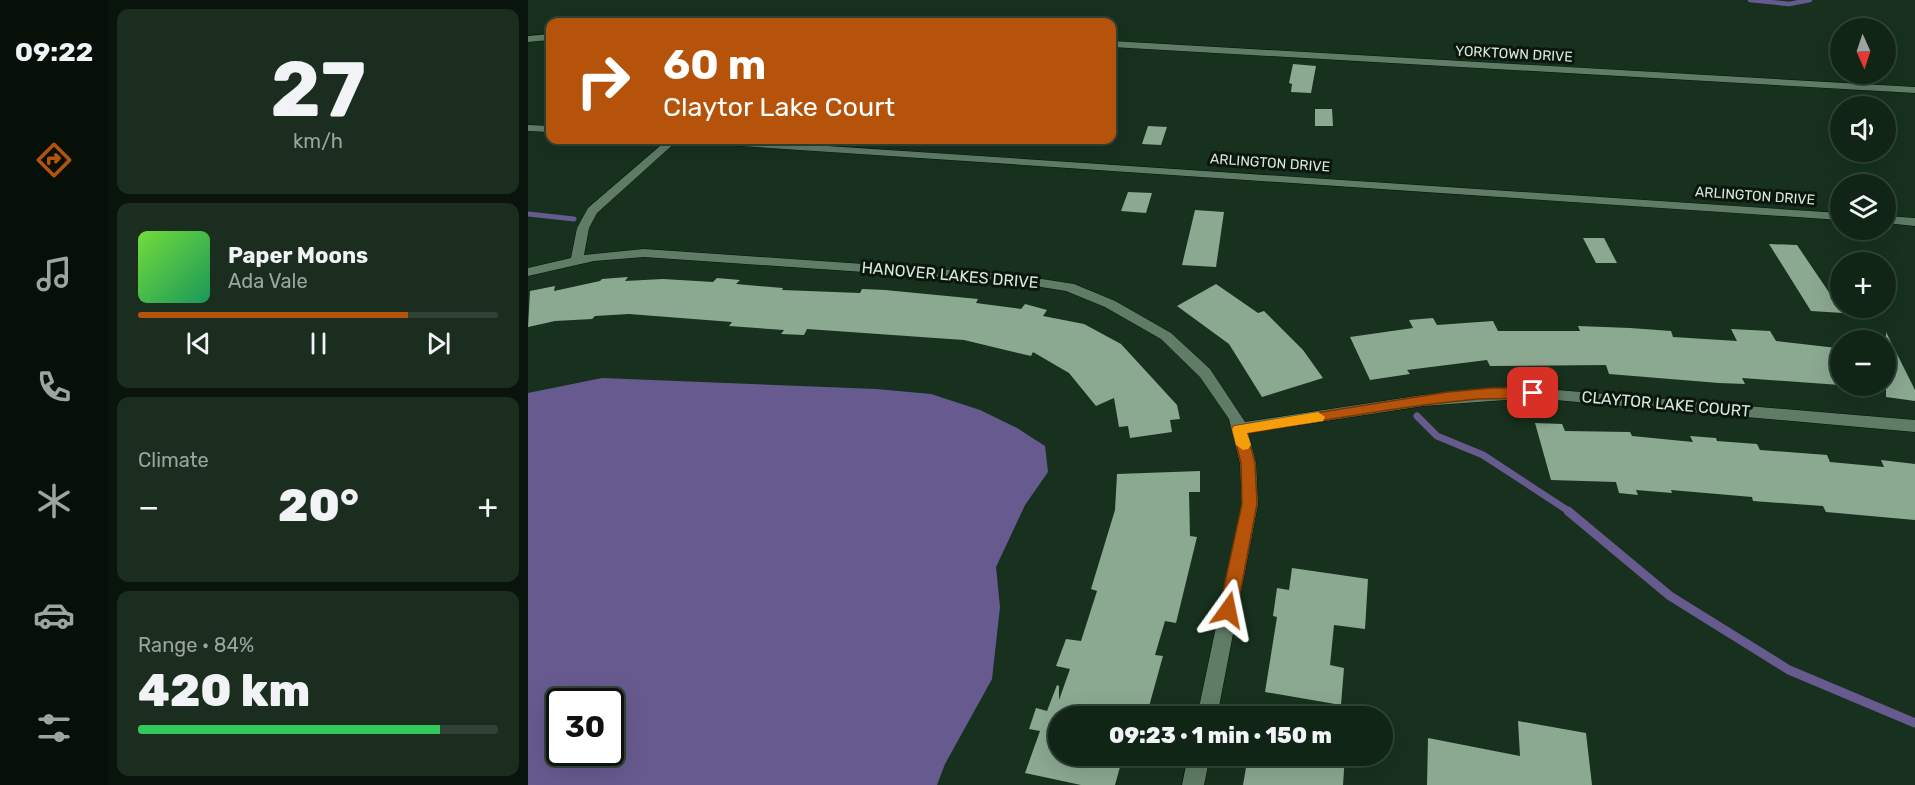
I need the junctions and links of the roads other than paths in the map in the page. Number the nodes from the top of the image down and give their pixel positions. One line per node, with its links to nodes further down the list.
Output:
1 (546, 37): 2 (street)
2 (528, 39)
3 (1116, 44): 4 (street, YORKTOWN DRIVE)
4 (1915, 90)
5 (528, 128): 6 (street)
6 (546, 129)
7 (668, 144): 12 (street)
8 (756, 144): 9 (street, ARLINGTON DRIVE)
9 (1830, 216)
10 (1896, 221): 11 (street)
11 (1915, 222)
12 (577, 261): 13 (street, HANOVER LAKES DRIVE); 15 (street, HANOVER LAKES DRIVE)
13 (528, 272)
14 (1915, 426): 15 (street, CLAYTOR LAKE COURT)
15 (1239, 429): 16 (street, HANOVER LAKES DRIVE)
16 (1209, 706)
17 (1197, 766): 18 (street)
18 (1193, 785)

